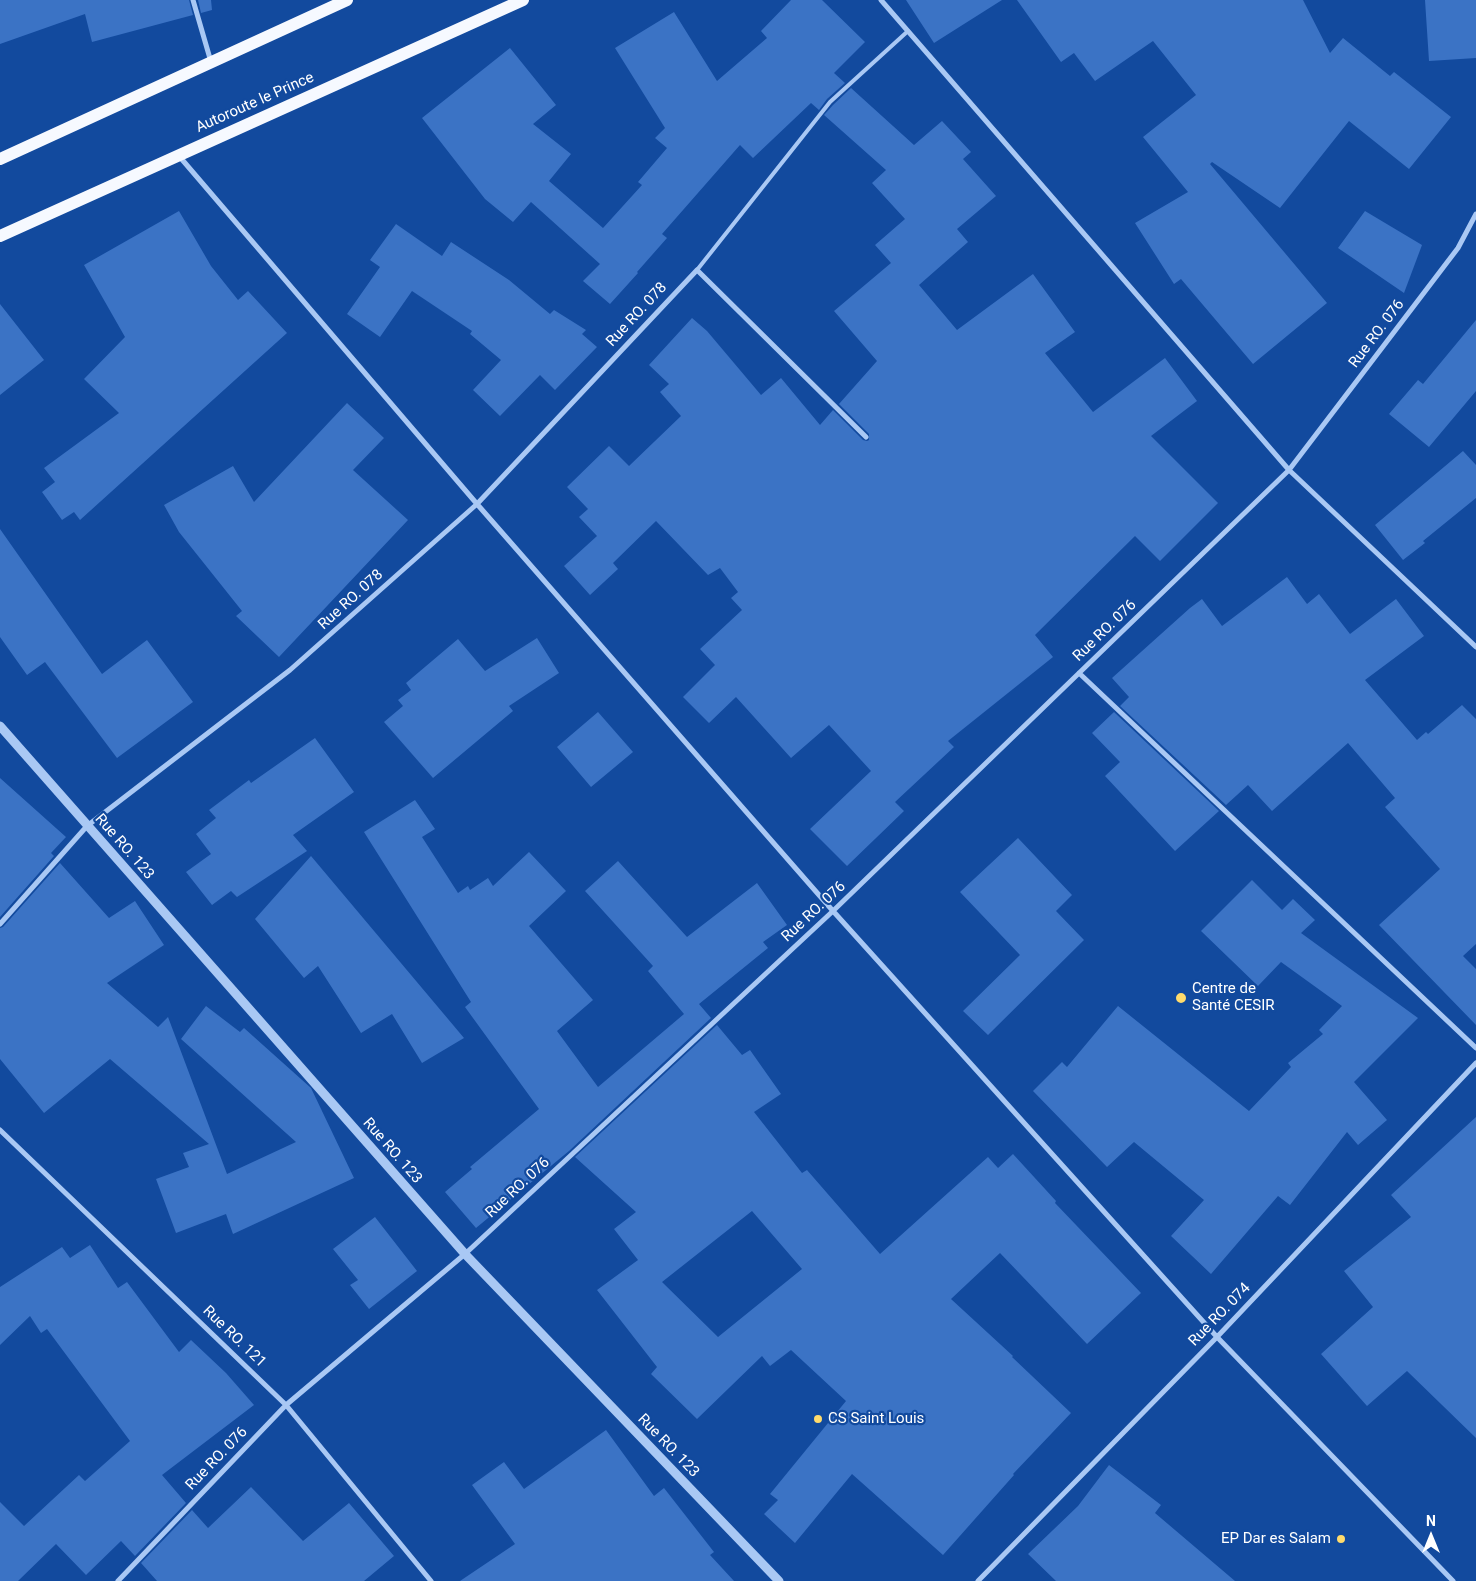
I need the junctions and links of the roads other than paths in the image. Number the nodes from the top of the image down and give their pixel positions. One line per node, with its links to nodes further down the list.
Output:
1 (192, 0): 6 (street)
2 (348, 0): 6 (main road)
3 (523, 0): 7 (main road, Autoroute le Prince)
4 (881, 0): 5 (street)
5 (908, 31): 11 (lane); 13 (street)
6 (211, 62): 8 (main road)
7 (178, 156): 10 (main road, Autoroute le Prince); 14 (street)
8 (0, 159)
9 (1476, 214): 13 (street, Rue RO. 076)
10 (0, 236)
11 (697, 270): 12 (street); 14 (street, Rue RO. 078)
12 (866, 437)
13 (1289, 470): 15 (street); 16 (street, Rue RO. 076)
14 (477, 504): 18 (street, Rue RO. 078); 19 (street)
15 (1476, 647)
16 (1079, 673): 19 (street, Rue RO. 076); 21 (street)
17 (0, 726): 18 (street, Rue RO. 123)
18 (87, 826): 20 (street, Rue RO. 078); 24 (street, Rue RO. 123)
19 (834, 911): 24 (street, Rue RO. 076); 25 (street)
20 (0, 924)
21 (1476, 1048)
22 (1476, 1063): 25 (street, Rue RO. 074)
23 (0, 1130): 26 (street, Rue RO. 121)
24 (465, 1254): 26 (street, Rue RO. 076); 29 (street, Rue RO. 123)
25 (1217, 1337): 30 (street, Rue RO. 074); 31 (street)
26 (286, 1405): 27 (street, Rue RO. 076); 28 (street, Rue RO. 121)
27 (118, 1581)
28 (431, 1581)
29 (779, 1581)
30 (978, 1581)
31 (1453, 1581)

